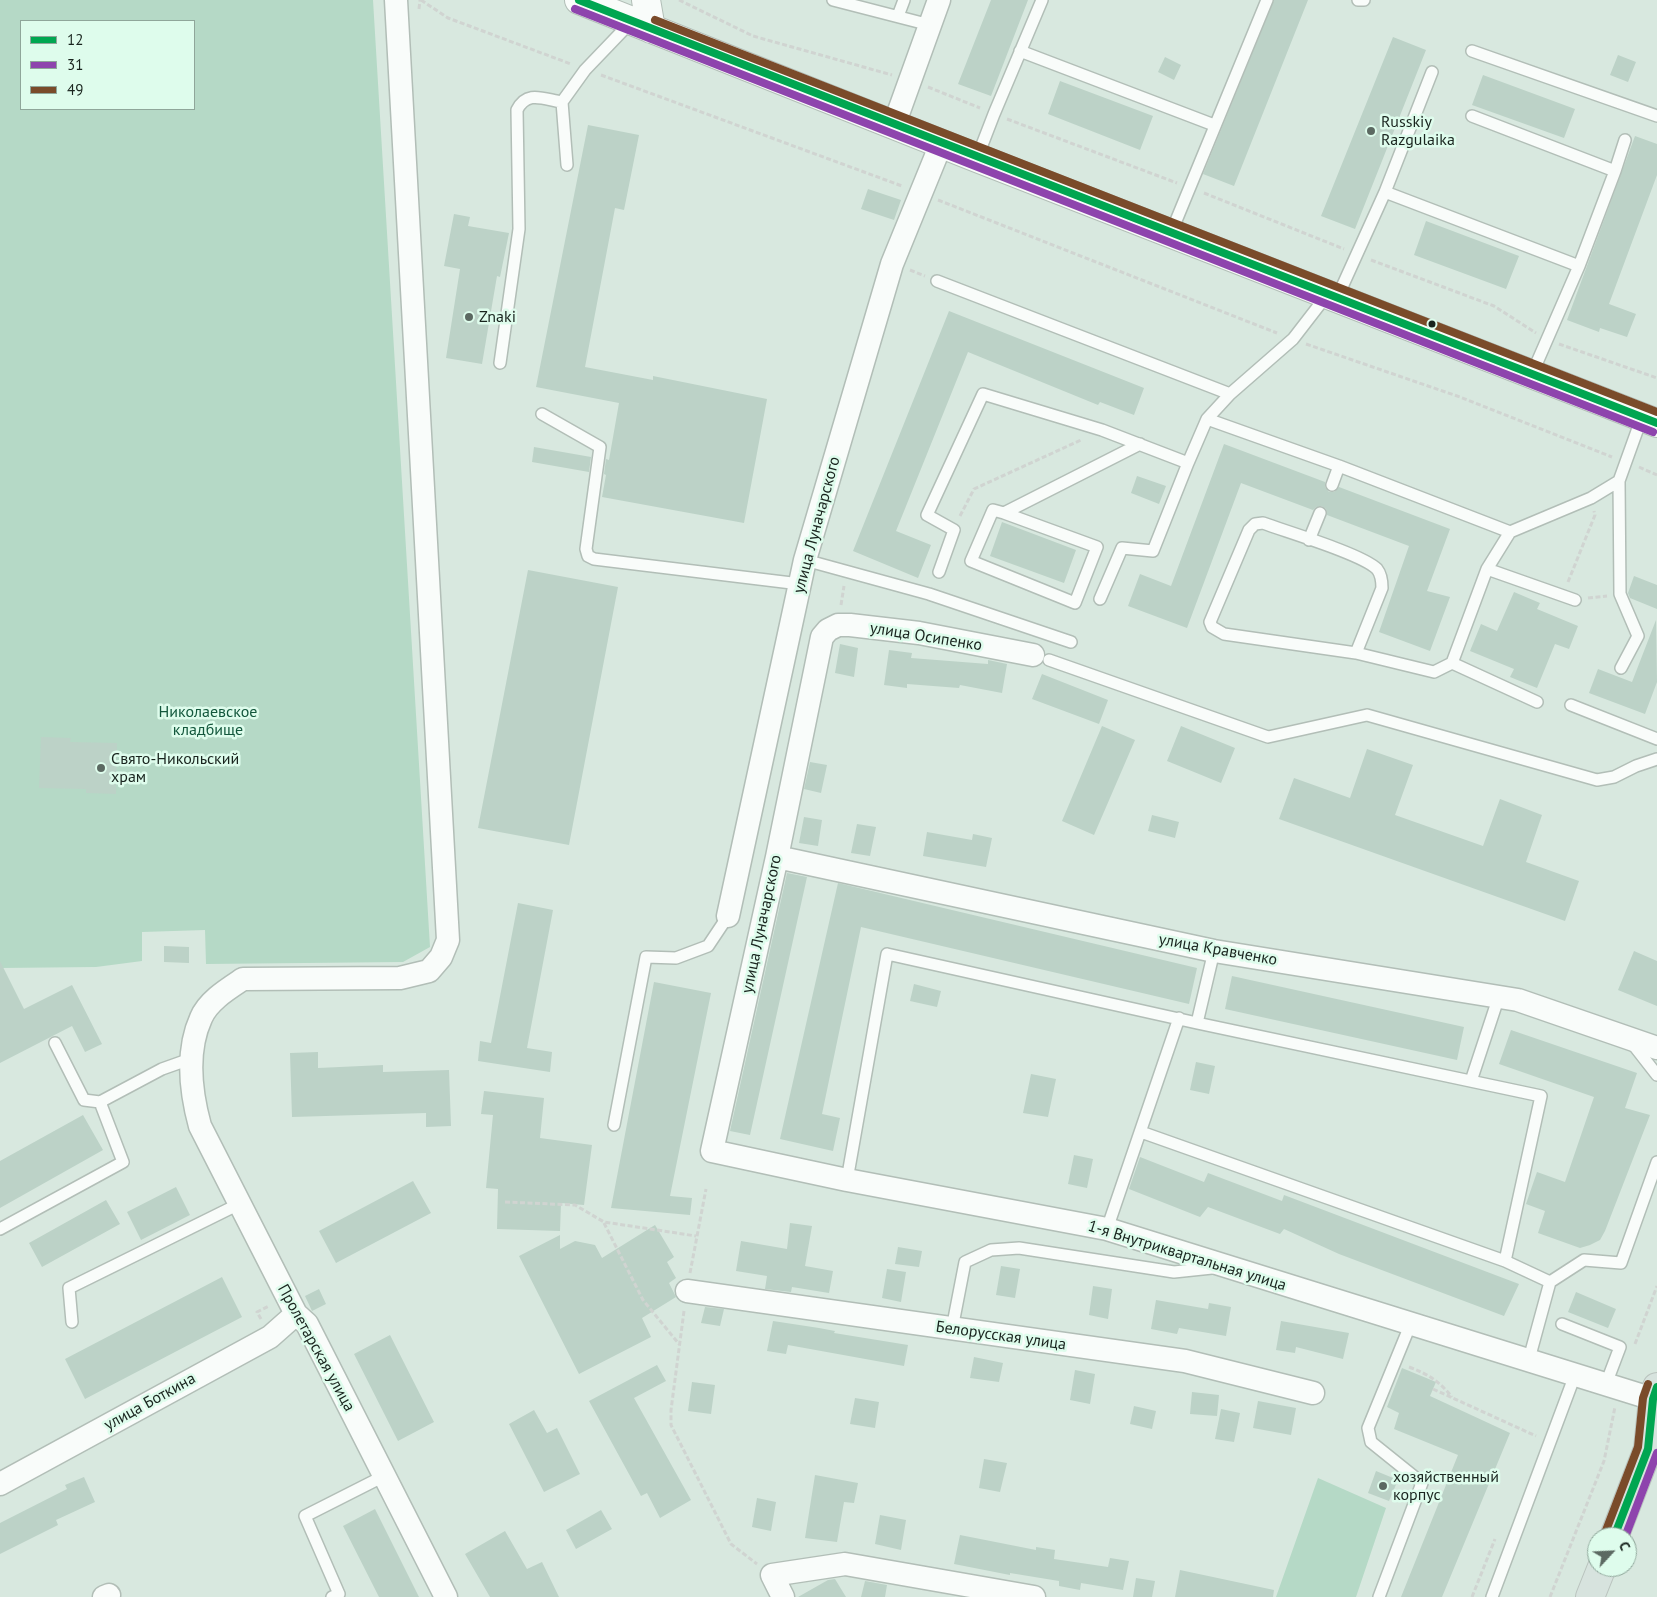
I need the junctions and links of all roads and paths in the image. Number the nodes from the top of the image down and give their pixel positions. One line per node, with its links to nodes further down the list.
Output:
1 (396, 0): 92 (street, Пролетарская улица)
2 (420, 0): 12 (path); 18 (path)
3 (579, 0): 14 (main road)
4 (679, 0): 20 (path)
5 (833, 0): 13 (lane)
6 (904, 0): 13 (lane)
7 (939, 0): 15 (street)
8 (1042, 0): 16 (lane)
9 (1267, 0): 26 (lane)
10 (1358, 0): 11 (lane)
11 (1364, 0)
12 (419, 10)
13 (898, 16): 15 (lane)
14 (642, 17): 18 (lane); 25 (main road)
15 (930, 25): 20 (street)
16 (1020, 51): 22 (lane); 26 (lane)
17 (1472, 51): 24 (lane)
18 (585, 70): 21 (lane); 34 (path)
19 (1432, 72): 33 (lane)
20 (909, 80): 22 (path); 25 (street)
21 (562, 102): 30 (lane); 43 (lane)
22 (994, 114): 29 (lane); 32 (path)
23 (1472, 116): 31 (lane)
24 (1657, 116)
25 (894, 125): 28 (main road)
26 (1214, 125): 32 (lane)
27 (1626, 140): 31 (lane)
28 (941, 144): 29 (main road); 34 (street, улица Луначарского)
29 (977, 158): 35 (main road)
30 (567, 165)
31 (1615, 171): 38 (lane)
32 (1189, 187): 35 (lane); 36 (path)
33 (1385, 192): 36 (lane); 38 (lane)
34 (921, 193): 37 (street, улица Луначарского); 41 (path)
35 (1171, 233): 40 (main road)
36 (1358, 255): 40 (lane); 42 (path)
37 (892, 264): 39 (path); 64 (street, улица Луначарского)
38 (1579, 266): 42 (lane)
39 (937, 281): 46 (lane)
40 (1332, 296): 41 (lane); 44 (main road)
41 (1293, 339): 46 (lane); 52 (path)
42 (1545, 339): 44 (lane); 45 (path)
43 (500, 363)
44 (1532, 374): 49 (main road)
45 (1657, 378)
46 (1230, 394): 48 (lane)
47 (542, 414): 68 (lane)
48 (1207, 420): 53 (lane); 54 (lane)
49 (1649, 420): 52 (lane)
50 (1102, 430): 51 (lane); 61 (path); 61 (lane)
51 (1140, 444): 53 (lane); 59 (lane)
52 (1626, 462): 55 (path); 56 (lane)
53 (1188, 463): 71 (lane)
54 (1339, 466): 57 (lane); 62 (lane)
55 (1657, 475)
56 (1619, 481): 58 (lane); 69 (lane)
57 (1332, 485)
58 (1591, 498): 62 (lane); 70 (path)
59 (1004, 513): 59 (lane)
60 (1320, 513): 63 (lane)
61 (954, 530): 67 (lane)
62 (1510, 532): 65 (lane)
63 (1309, 540): 75 (lane); 75 (lane)
64 (806, 560): 66 (lane); 68 (street, улица Луначарского)
65 (1487, 569): 70 (lane); 77 (lane)
66 (846, 572): 73 (path); 74 (lane)
67 (939, 572)
68 (800, 584): 84 (street, улица Луначарского)
69 (1620, 594): 72 (path); 78 (lane)
70 (1562, 595): 72 (lane)
71 (1100, 600)
72 (1575, 600)
73 (830, 631): 76 (street, улица Осипенко); 83 (street, улица Луначарского)
74 (1071, 642)
75 (1356, 653): 77 (lane)
76 (1041, 658): 82 (lane)
77 (1452, 663): 79 (lane)
78 (1622, 668)
79 (1537, 702)
80 (1571, 705): 81 (lane)
81 (1657, 739)
82 (1657, 759)
83 (777, 857): 85 (street, улица Кравченко); 98 (street, улица Луначарского)
84 (728, 916): 96 (lane)
85 (1214, 952): 86 (street, улица Кравченко); 88 (lane)
86 (1499, 996): 89 (street, улица Кравченко); 94 (lane)
87 (1179, 1018): 88 (lane); 97 (lane); 100 (lane)
88 (1197, 1024): 94 (lane)
89 (1628, 1038): 91 (street, улица Кравченко); 93 (lane)
90 (55, 1043): 95 (lane)
91 (1657, 1048)
92 (193, 1058): 95 (lane); 103 (street, Пролетарская улица)
93 (1657, 1075)
94 (1472, 1081): 108 (lane)
95 (100, 1102): 105 (lane)
96 (614, 1125)
97 (1141, 1132): 106 (lane); 108 (lane)
98 (712, 1151): 100 (street, 1-я Внутриквартальная улица)
99 (1657, 1162): 110 (lane)
100 (846, 1180): 106 (street, 1-я Внутриквартальная улица)
101 (706, 1189): 107 (path)
102 (505, 1202): 104 (path)
103 (239, 1204): 113 (street, Пролетарская улица); 114 (lane)
104 (604, 1222): 107 (path); 119 (path)
105 (0, 1229)
106 (1107, 1229): 109 (street, 1-я Внутриквартальная улица)
107 (696, 1236): 112 (path)
108 (1505, 1262): 110 (lane)
109 (1224, 1266): 115 (street, 1-я Внутриквартальная улица); 117 (lane)
110 (1550, 1282): 121 (lane)
111 (1657, 1286): 120 (path)
112 (687, 1291): 117 (street, Белорусская улица); 119 (path)
113 (292, 1306): 118 (street, улица Боткина); 118 (path); 131 (street, Пролетарская улица)
114 (72, 1322)
115 (1411, 1324): 121 (street, 1-я Внутриквартальная улица); 141 (lane)
116 (1562, 1324): 124 (lane)
117 (952, 1329): 126 (street, Белорусская улица)
118 (270, 1337): 132 (street, улица Боткина)
119 (679, 1344): 135 (path)
120 (1633, 1351)
121 (1529, 1359): 123 (street, 1-я Внутриквартальная улица)
122 (1401, 1364): 128 (path)
123 (1575, 1375): 124 (street, 1-я Внутриквартальная улица); 143 (lane)
124 (1612, 1386): 127 (street, 1-я Внутриквартальная улица); 144 (path)
125 (1433, 1389): 128 (path)
126 (1313, 1393)
127 (1655, 1393): 129 (main road)
128 (1452, 1398): 130 (path)
129 (1653, 1444): 133 (main road)
130 (1533, 1445)
131 (384, 1476): 137 (lane); 138 (street, Пролетарская улица)
132 (0, 1484)
133 (1618, 1527)
134 (1497, 1534): 142 (path)
135 (772, 1575): 139 (street); 140 (street)
136 (1598, 1577): 145 (main road)
137 (332, 1597)
138 (446, 1597)
139 (783, 1597)
140 (1034, 1597)
141 (1379, 1597)
142 (1472, 1597)
143 (1492, 1597)
144 (1550, 1597)
145 (1590, 1597)

